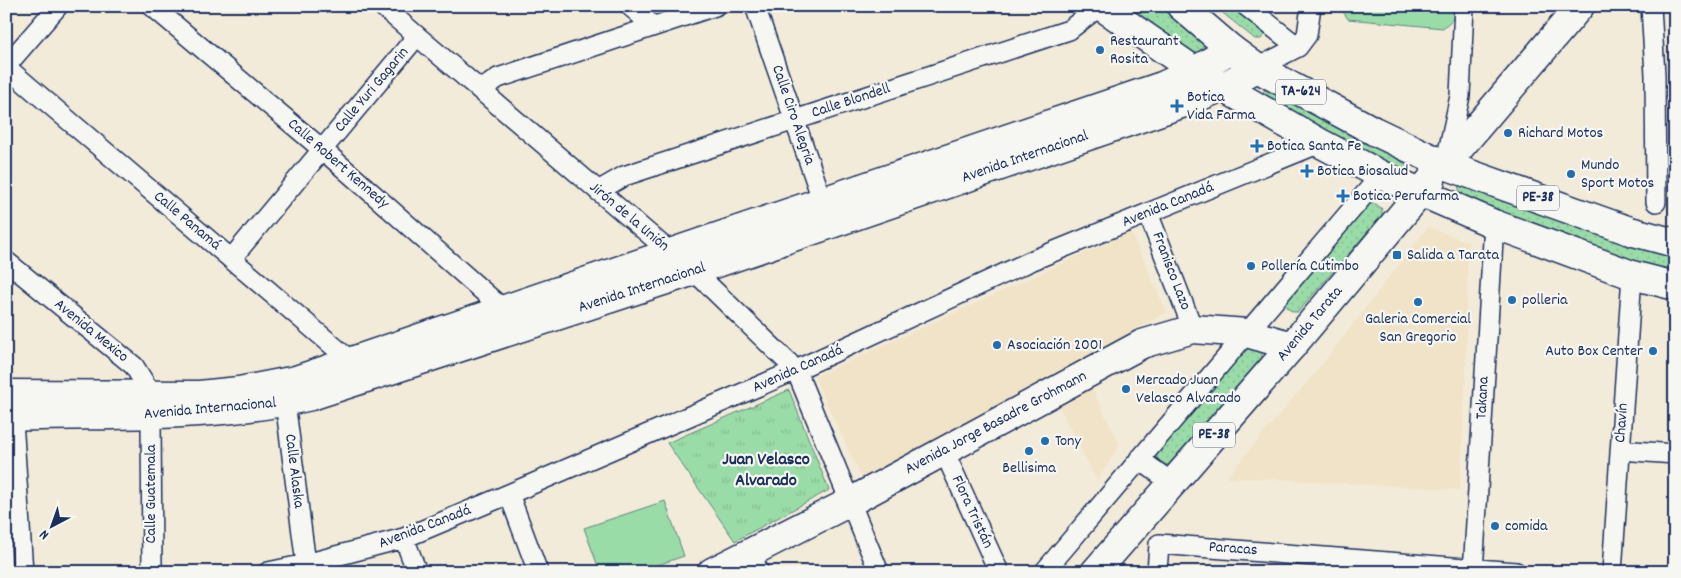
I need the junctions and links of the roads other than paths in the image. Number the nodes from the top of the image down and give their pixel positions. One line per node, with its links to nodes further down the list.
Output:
1 (58, 6): 18 (street)
2 (152, 6): 25 (street, Calle Robert Kennedy)
3 (382, 6): 15 (street, Jirón de la Unión)
4 (630, 6): 14 (street)
5 (715, 6): 14 (street)
6 (755, 6): 23 (street, Calle Ciro Alegria)
7 (1101, 6): 20 (main road, TA-624); 23 (street, Calle Blondell)
8 (1182, 6): 17 (main road, TA-624)
9 (1246, 6): 16 (street)
10 (1311, 6): 16 (street)
11 (1464, 6): 26 (street)
12 (1580, 6): 26 (main road, Avenida Tarata)
13 (1651, 6): 30 (street)
14 (653, 26): 22 (street)
15 (417, 36): 22 (street, Jirón de la Unión); 25 (street, Calle Yuri Gagarin)
16 (1298, 47): 19 (street)
17 (1231, 49): 19 (main road, TA-624); 20 (main road, Avenida Internacional)
18 (6, 66): 36 (street, Calle Panamá)
19 (1257, 68): 21 (main road, Avenida Internacional); 26 (main road, TA-624)
20 (1195, 71): 21 (main road, TA-624); 31 (main road, Avenida Internacional)
21 (1222, 86): 24 (main road, TA-624); 31 (main road, Avenida Internacional)
22 (481, 90): 28 (street, Jirón de la Unión)
23 (794, 119): 28 (street, Calle Blondell); 31 (street, Calle Ciro Alegria)
24 (1320, 143): 27 (main road, TA-624); 32 (street, Avenida Canadá)
25 (323, 150): 36 (street, Calle Yuri Gagarin); 41 (street, Calle Robert Kennedy)
26 (1445, 165): 29 (main road, Avenida Tarata / PE-38); 34 (main road, PE-38)
27 (1381, 175): 29 (main road, TA-624); 43 (street)
28 (598, 191): 35 (street, Jirón de la Unión)
29 (1420, 193): 33 (main road, PE-38); 44 (main road, Avenida Tarata / PE-38)
30 (1656, 202)
31 (827, 212): 35 (main road, Avenida Internacional); 38 (main road, Avenida Internacional)
32 (1148, 213): 42 (street, Franisco Lazo); 46 (street, Avenida Canadá)
33 (1494, 224): 39 (main road, PE-38); 62 (street, Takana)
34 (1675, 243)
35 (670, 252): 38 (street, Jirón de la Unión); 41 (main road, Avenida Internacional)
36 (231, 259): 45 (street, Calle Panamá)
37 (6, 261): 49 (street, Avenida Mexico)
38 (694, 271): 41 (main road, Avenida Internacional); 46 (street, Jirón de la Unión)
39 (1632, 275): 40 (main road, PE-38); 50 (street, Chavín)
40 (1675, 286)
41 (509, 319): 45 (main road, Avenida Internacional)
42 (1193, 330): 43 (main road, Avenida Jorge Basadre Grohmann); 51 (main road, Avenida Jorge Basadre Grohmann)
43 (1247, 333): 44 (main road, Avenida Jorge Basadre Grohmann); 53 (street)
44 (1292, 346): 54 (main road, Avenida Tarata / PE-38)
45 (357, 370): 47 (main road, Avenida Internacional)
46 (796, 370): 55 (street, Avenida Canadá); 56 (street, Jirón de la Unión)
47 (276, 394): 49 (main road, Avenida Internacional); 61 (street, Calle Alaska)
48 (9, 405): 49 (main road, Avenida Internacional); 63 (street)
49 (152, 405): 64 (street, Calle Guatemala)
50 (1620, 450): 52 (street); 75 (street, Chavín)
51 (944, 451): 56 (main road, Avenida Jorge Basadre Grohmann); 70 (street, Flora Tristán)
52 (1675, 454)
53 (1139, 458): 54 (street); 71 (street)
54 (1172, 483): 57 (main road, Avenida Tarata / PE-38)
55 (509, 494): 58 (street, Avenida Canadá); 67 (street)
56 (850, 502): 60 (main road, Avenida Jorge Basadre Grohmann); 69 (street, Jirón de la Unión)
57 (1136, 524): 59 (street); 72 (main road, Avenida Tarata / PE-38)
58 (404, 538): 61 (street, Avenida Canadá); 66 (street)
59 (1159, 544): 62 (street, Paracas); 73 (street)
60 (754, 562): 68 (main road, Avenida Jorge Basadre Grohmann)
61 (307, 568): 65 (street, Avenida Canadá)
62 (1473, 570): 74 (street, Paracas)
63 (23, 572)
64 (152, 572)
65 (268, 572)
66 (417, 572)
67 (538, 572)
68 (712, 572)
69 (879, 572)
70 (999, 572)
71 (1044, 572)
72 (1095, 572)
73 (1157, 572)
74 (1516, 572)
75 (1612, 572)

